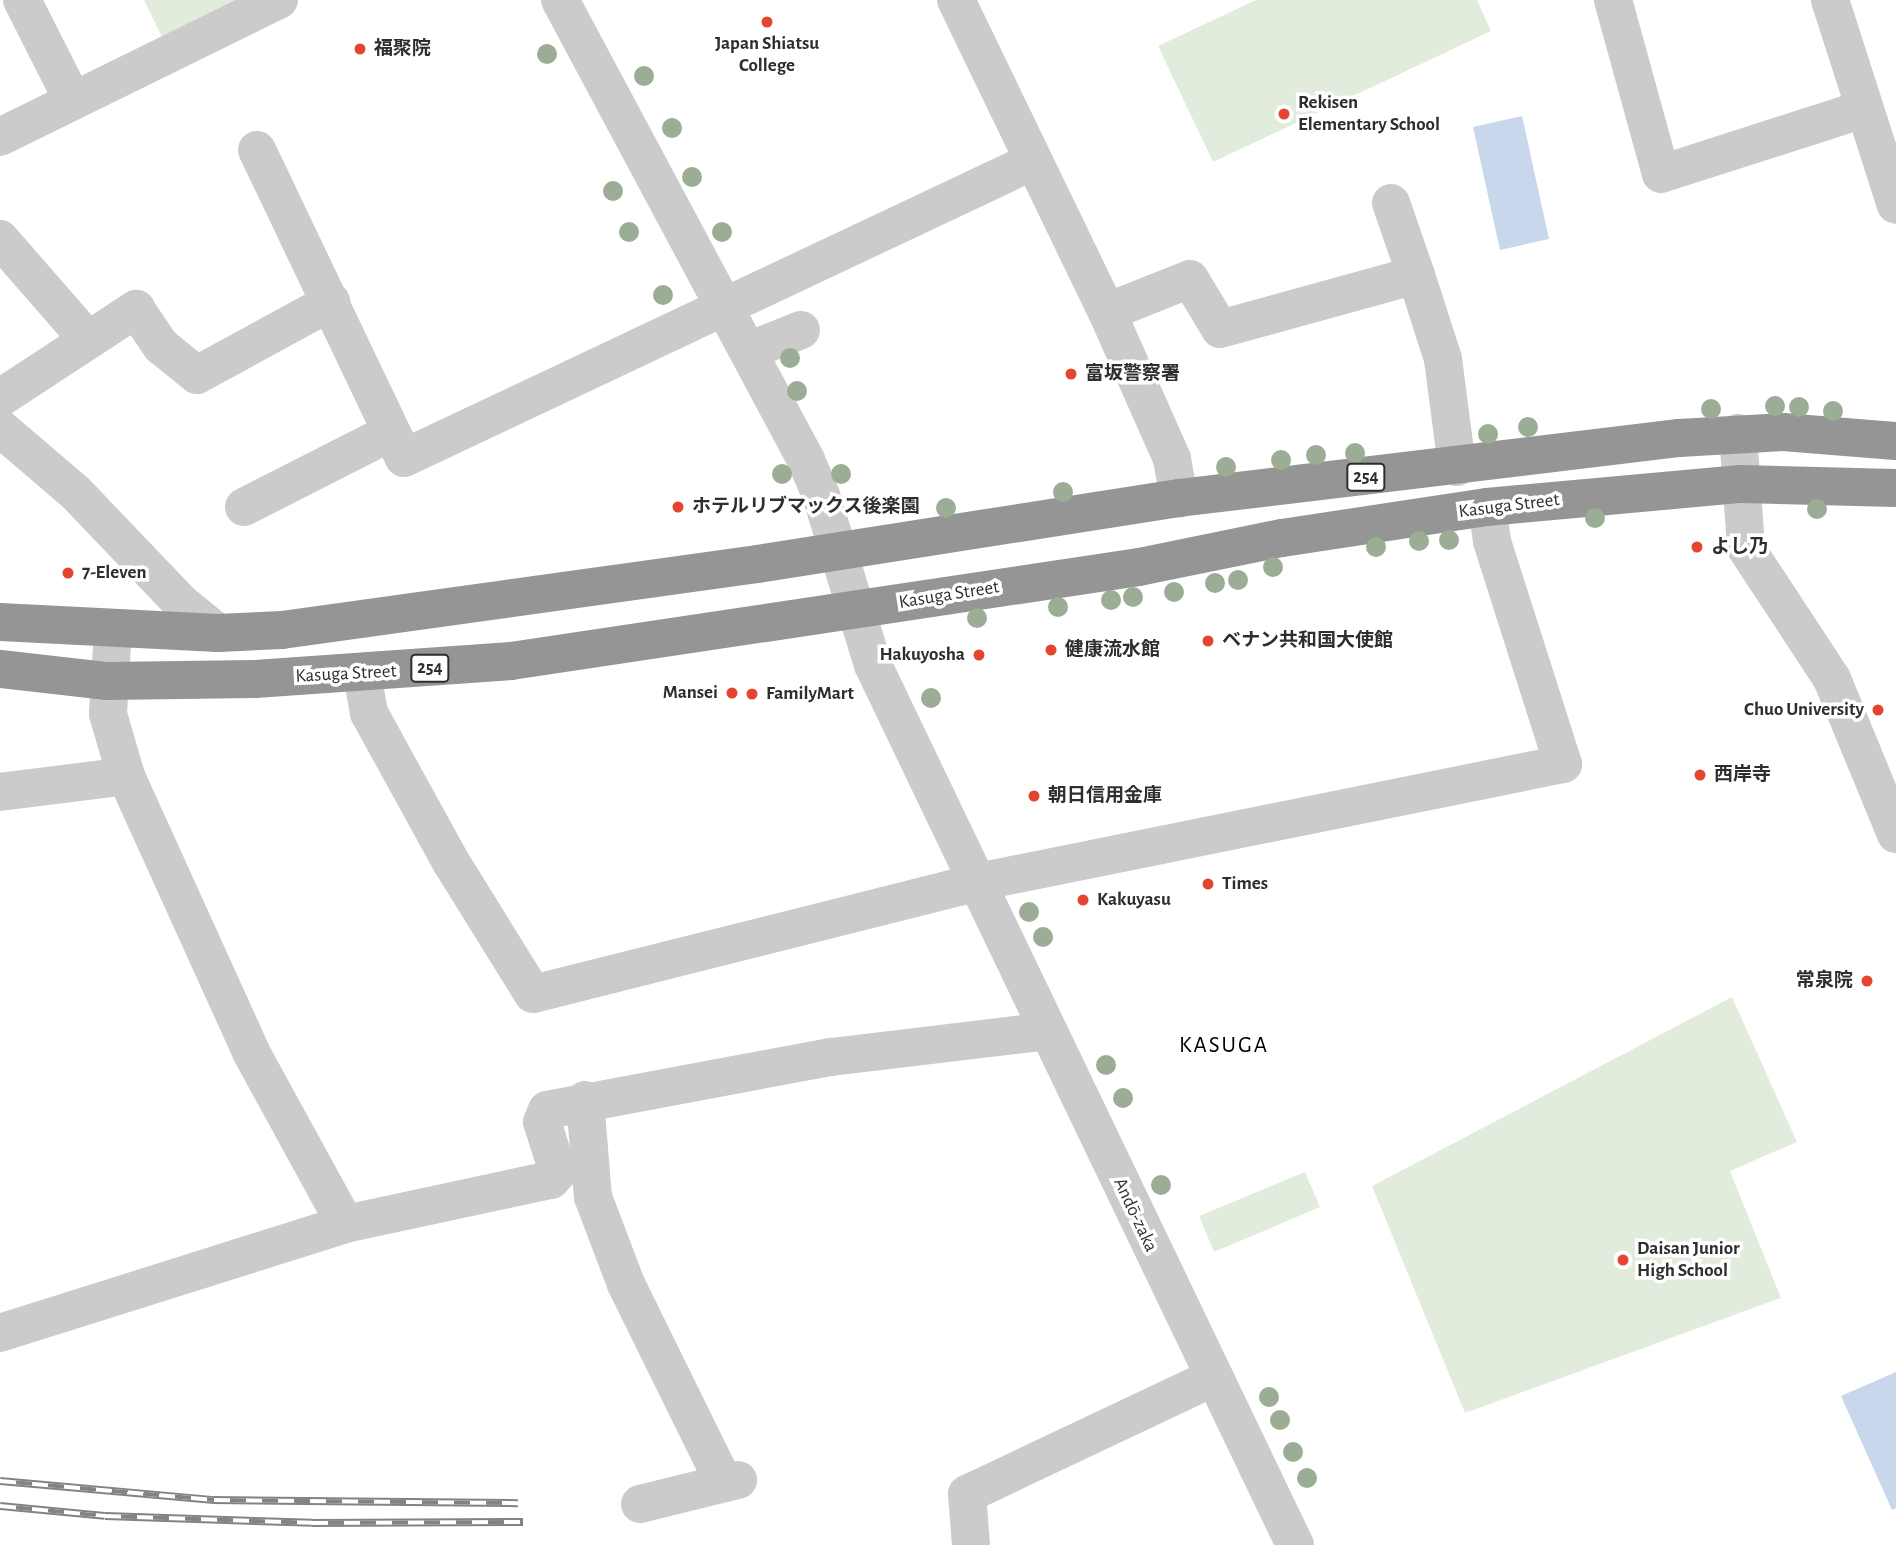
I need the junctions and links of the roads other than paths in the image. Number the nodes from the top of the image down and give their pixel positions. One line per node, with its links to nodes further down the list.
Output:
1 (22, 0): 7 (street)
2 (279, 0): 7 (street)
3 (560, 0): 17 (street, Andō-zaka)
4 (956, 0): 11 (street)
5 (1614, 0): 8 (street)
6 (1830, 0): 8 (street)
7 (73, 101): 9 (street)
8 (1864, 109): 12 (street)
9 (0, 137)
10 (257, 150): 16 (street)
11 (1031, 162): 17 (street); 18 (street)
12 (1893, 184)
13 (1391, 203): 15 (street)
14 (0, 239): 20 (street)
15 (1416, 275): 18 (street); 27 (street)
16 (331, 302): 20 (street); 24 (street)
17 (722, 306): 21 (street, Andō-zaka); 24 (street)
18 (1107, 312): 30 (street)
19 (800, 330): 21 (street)
20 (88, 340): 22 (street)
21 (748, 351): 33 (street, Andō-zaka)
22 (0, 398)
23 (0, 428): 37 (street)
24 (391, 432): 31 (street)
25 (1738, 433): 26 (highway, 254); 27 (highway, 254); 28 (street)
26 (1896, 440)
27 (1457, 467): 30 (highway, 254)
28 (1741, 484): 29 (highway, Kasuga Street / 254); 32 (highway, Kasuga Street / 254); 43 (street)
29 (1896, 488)
30 (1179, 498): 33 (highway, 254)
31 (244, 507)
32 (1487, 507): 34 (highway, Kasuga Street / 254); 44 (street)
33 (839, 550): 34 (street, Andō-zaka); 37 (highway, 254)
34 (857, 610): 39 (highway, Kasuga Street / 254); 44 (street, Andō-zaka)
35 (0, 622): 36 (highway, 254)
36 (113, 629): 37 (highway, 254); 40 (street)
37 (218, 633)
38 (0, 670): 40 (highway, Kasuga Street / 254)
39 (362, 673): 40 (highway, Kasuga Street / 254); 44 (street)
40 (107, 681): 41 (street)
41 (125, 776): 42 (street); 47 (street)
42 (0, 792)
43 (1896, 834)
44 (978, 883): 45 (street, Andō-zaka)
45 (1048, 1031): 46 (street); 49 (street, Andō-zaka)
46 (585, 1100): 47 (street); 50 (street)
47 (345, 1224): 48 (street)
48 (0, 1333)
49 (1212, 1378): 51 (street); 52 (street, Andō-zaka)
50 (640, 1504)
51 (971, 1545)
52 (1296, 1545)

